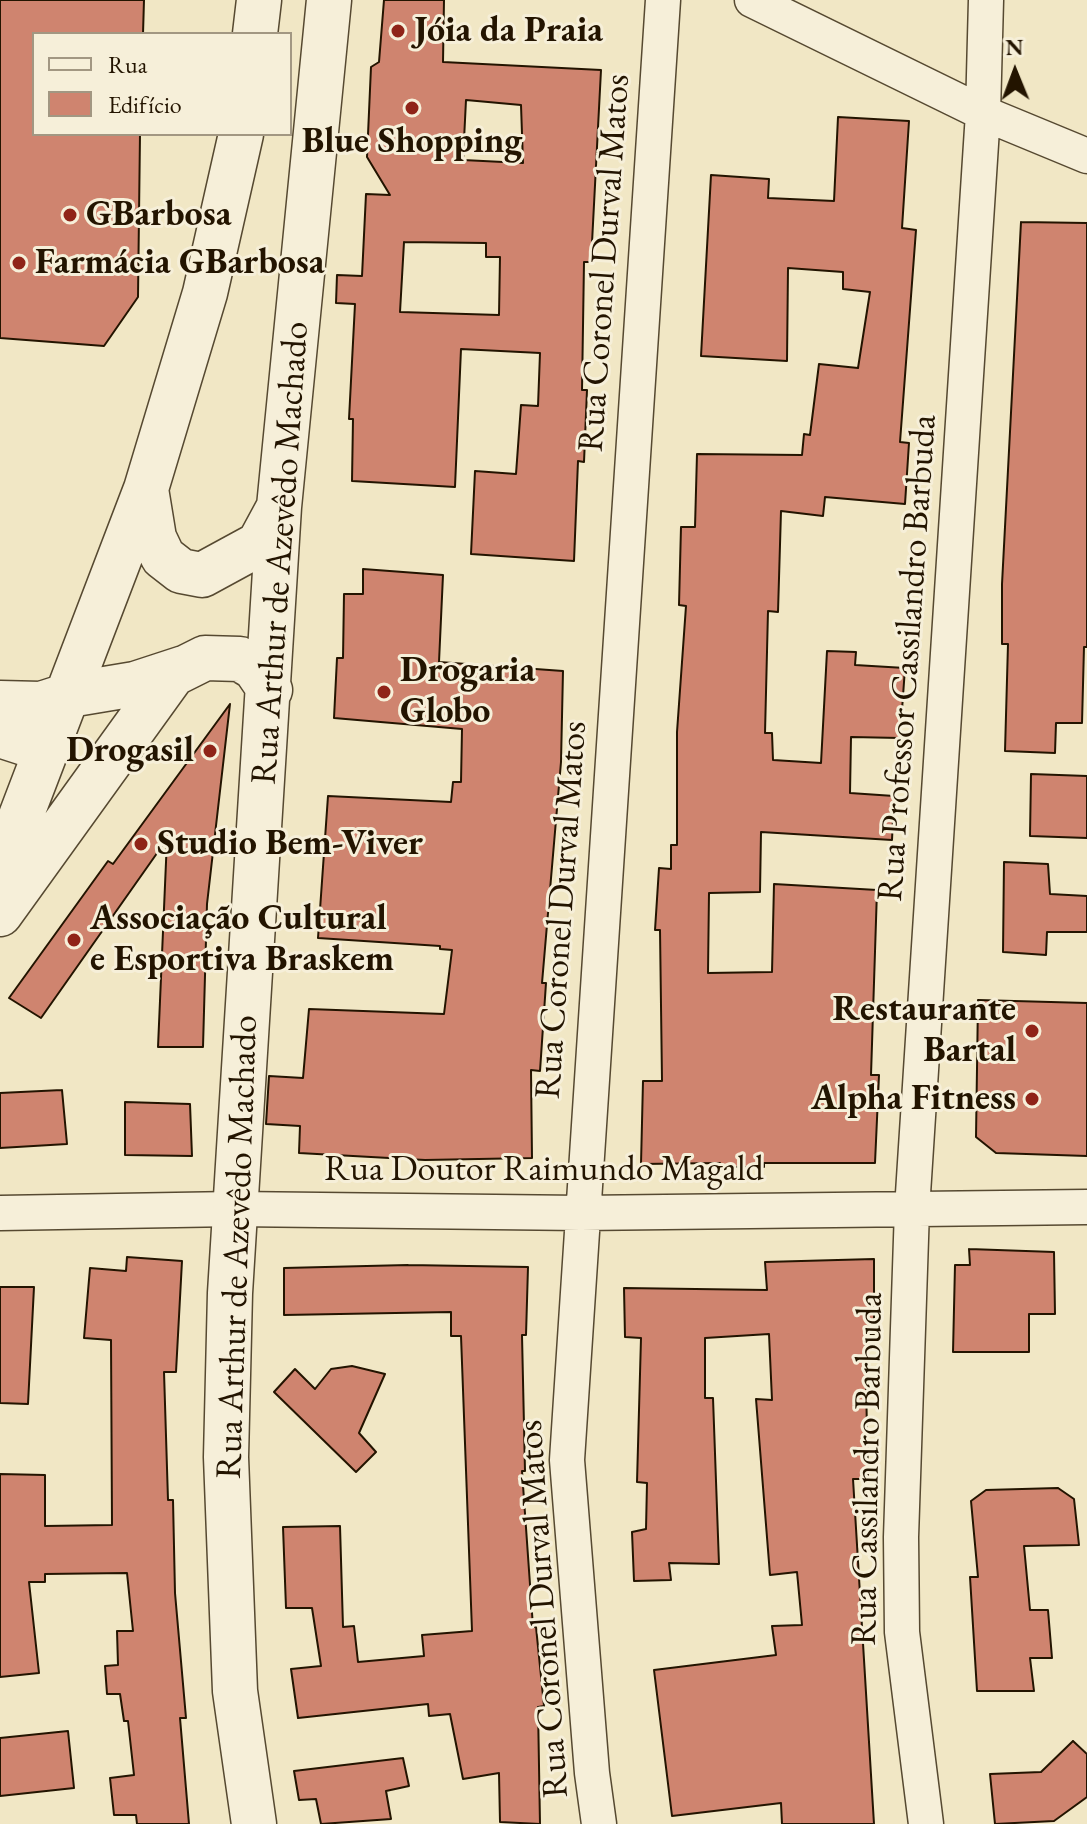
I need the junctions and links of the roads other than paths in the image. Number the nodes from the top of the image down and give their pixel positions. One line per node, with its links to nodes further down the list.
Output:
1 (259, 0): 6 (street)
2 (329, 0): 11 (street, Rua Arthur de Azevêdo Machado)
3 (663, 0): 24 (street, Rua Coronel Durval Matos)
4 (752, 0): 7 (street)
5 (986, 0): 7 (street)
6 (255, 32)
7 (983, 113): 9 (street); 22 (street, Rua Professor Cassilandro Barbuda)
8 (241, 136): 10 (street)
9 (1087, 156)
10 (146, 489): 11 (street); 14 (street)
11 (279, 507): 13 (street, Rua Arthur de Azevêdo Machado)
12 (189, 666): 13 (street); 14 (street); 19 (street)
13 (270, 690): 21 (street, Rua Arthur de Azevêdo Machado)
14 (69, 695): 15 (street); 17 (street)
15 (0, 703)
16 (0, 735): 17 (street)
17 (46, 750): 18 (street)
18 (0, 871)
19 (0, 914)
20 (1087, 1207): 22 (street, Rua Doutor Raimundo Magald)
21 (234, 1209): 23 (street, Rua Doutor Raimundo Magald); 24 (street, Rua Doutor Raimundo Magald); 25 (street, Rua Arthur de Azevêdo Machado)
22 (912, 1209): 24 (street, Rua Doutor Raimundo Magald); 27 (street, Rua Cassilandro Barbuda)
23 (0, 1213)
24 (581, 1213): 26 (street, Rua Coronel Durval Matos)
25 (254, 1824)
26 (599, 1824)
27 (926, 1824)

